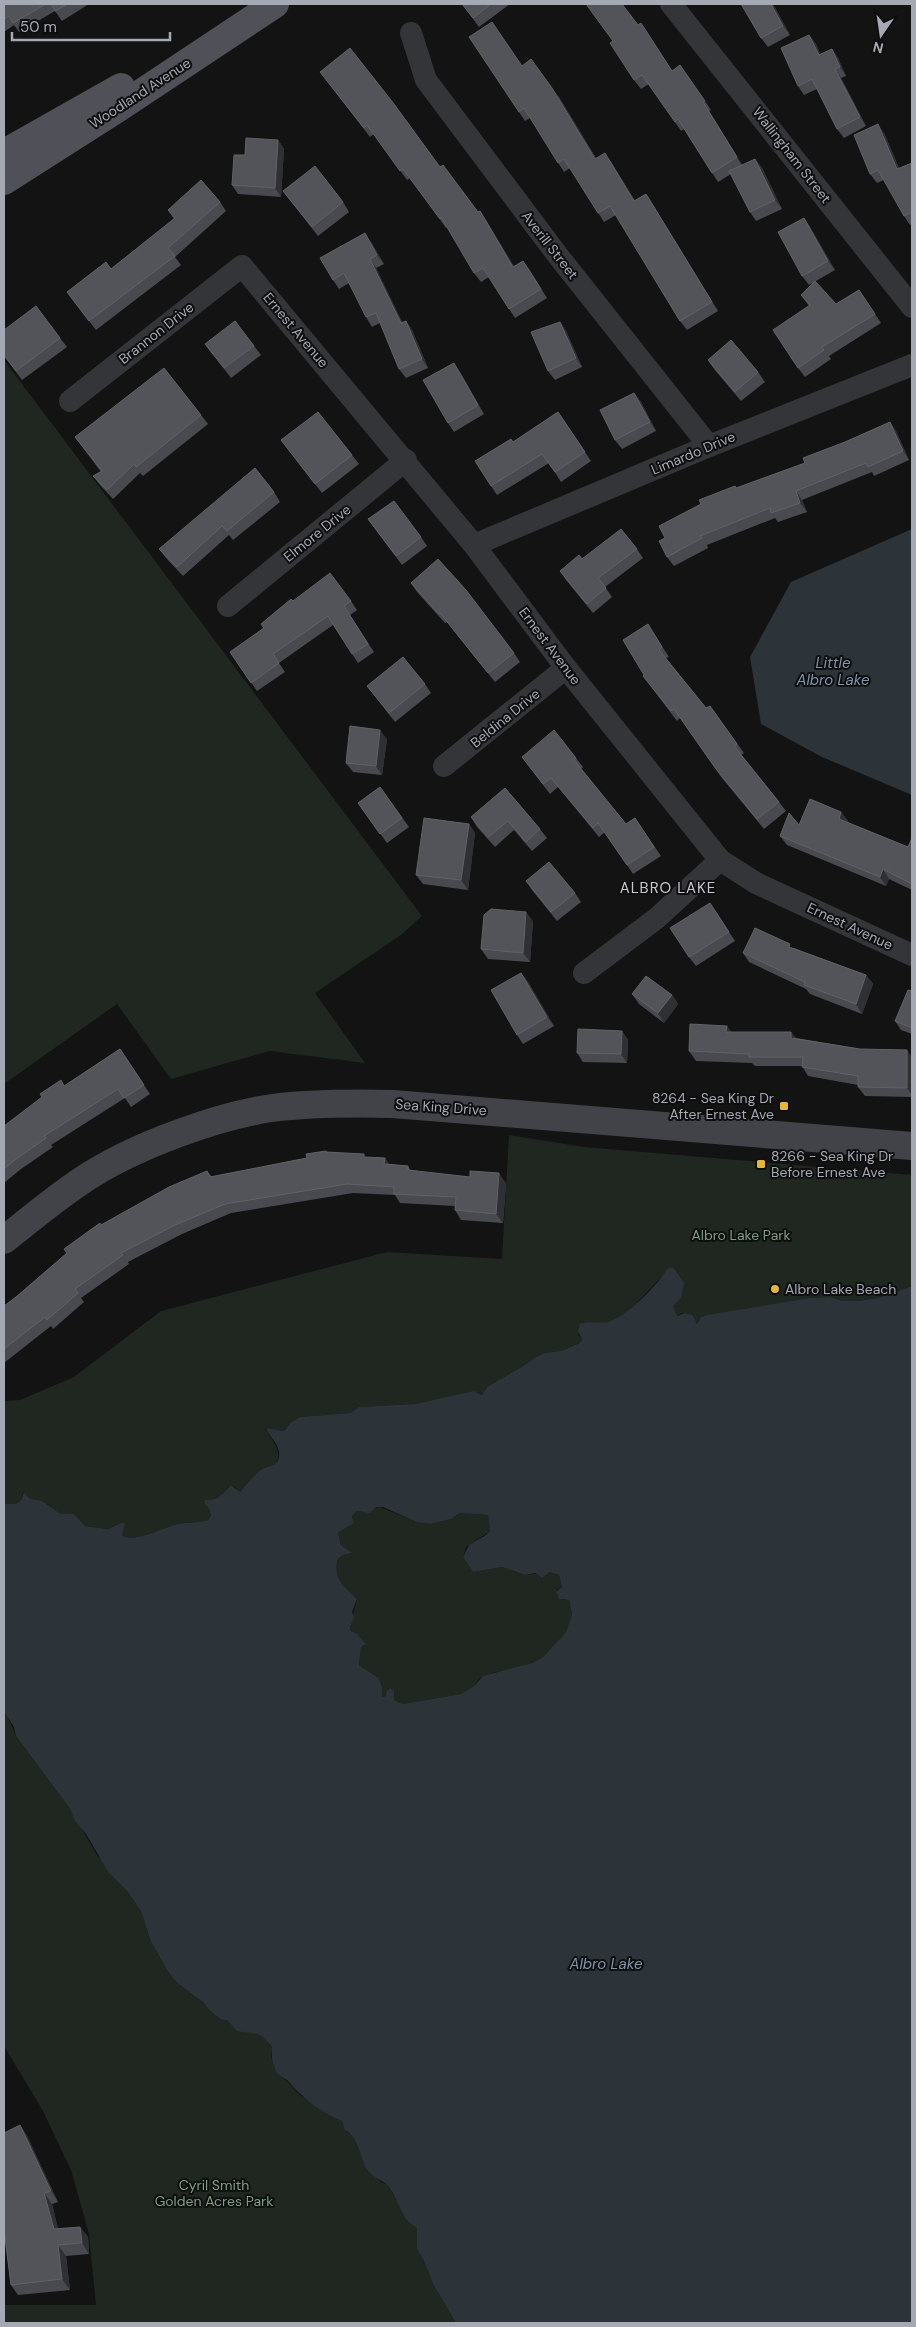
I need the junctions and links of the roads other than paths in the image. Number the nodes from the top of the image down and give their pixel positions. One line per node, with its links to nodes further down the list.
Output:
1 (273, 4): 4 (main road, Woodland Avenue); 5 (main road, Woodland Avenue)
2 (671, 4): 7 (street, Wallingham Street)
3 (411, 33): 10 (street, Averill Street)
4 (4, 153)
5 (4, 181)
6 (242, 266): 9 (street, Brannon Drive); 11 (street, Ernest Avenue)
7 (912, 307)
8 (912, 364): 10 (street, Limardo Drive)
9 (70, 401)
10 (710, 446): 12 (street, Limardo Drive)
11 (406, 460): 12 (street, Ernest Avenue); 13 (street, Elmore Drive)
12 (474, 545): 14 (street, Ernest Avenue)
13 (228, 606)
14 (566, 668): 15 (street, Beldina Drive); 16 (street, Ernest Avenue)
15 (444, 766)
16 (720, 860): 17 (street, Ernest Avenue); 18 (street)
17 (912, 955)
18 (584, 973)
19 (912, 1146): 20 (street, Sea King Drive)
20 (4, 1240)

